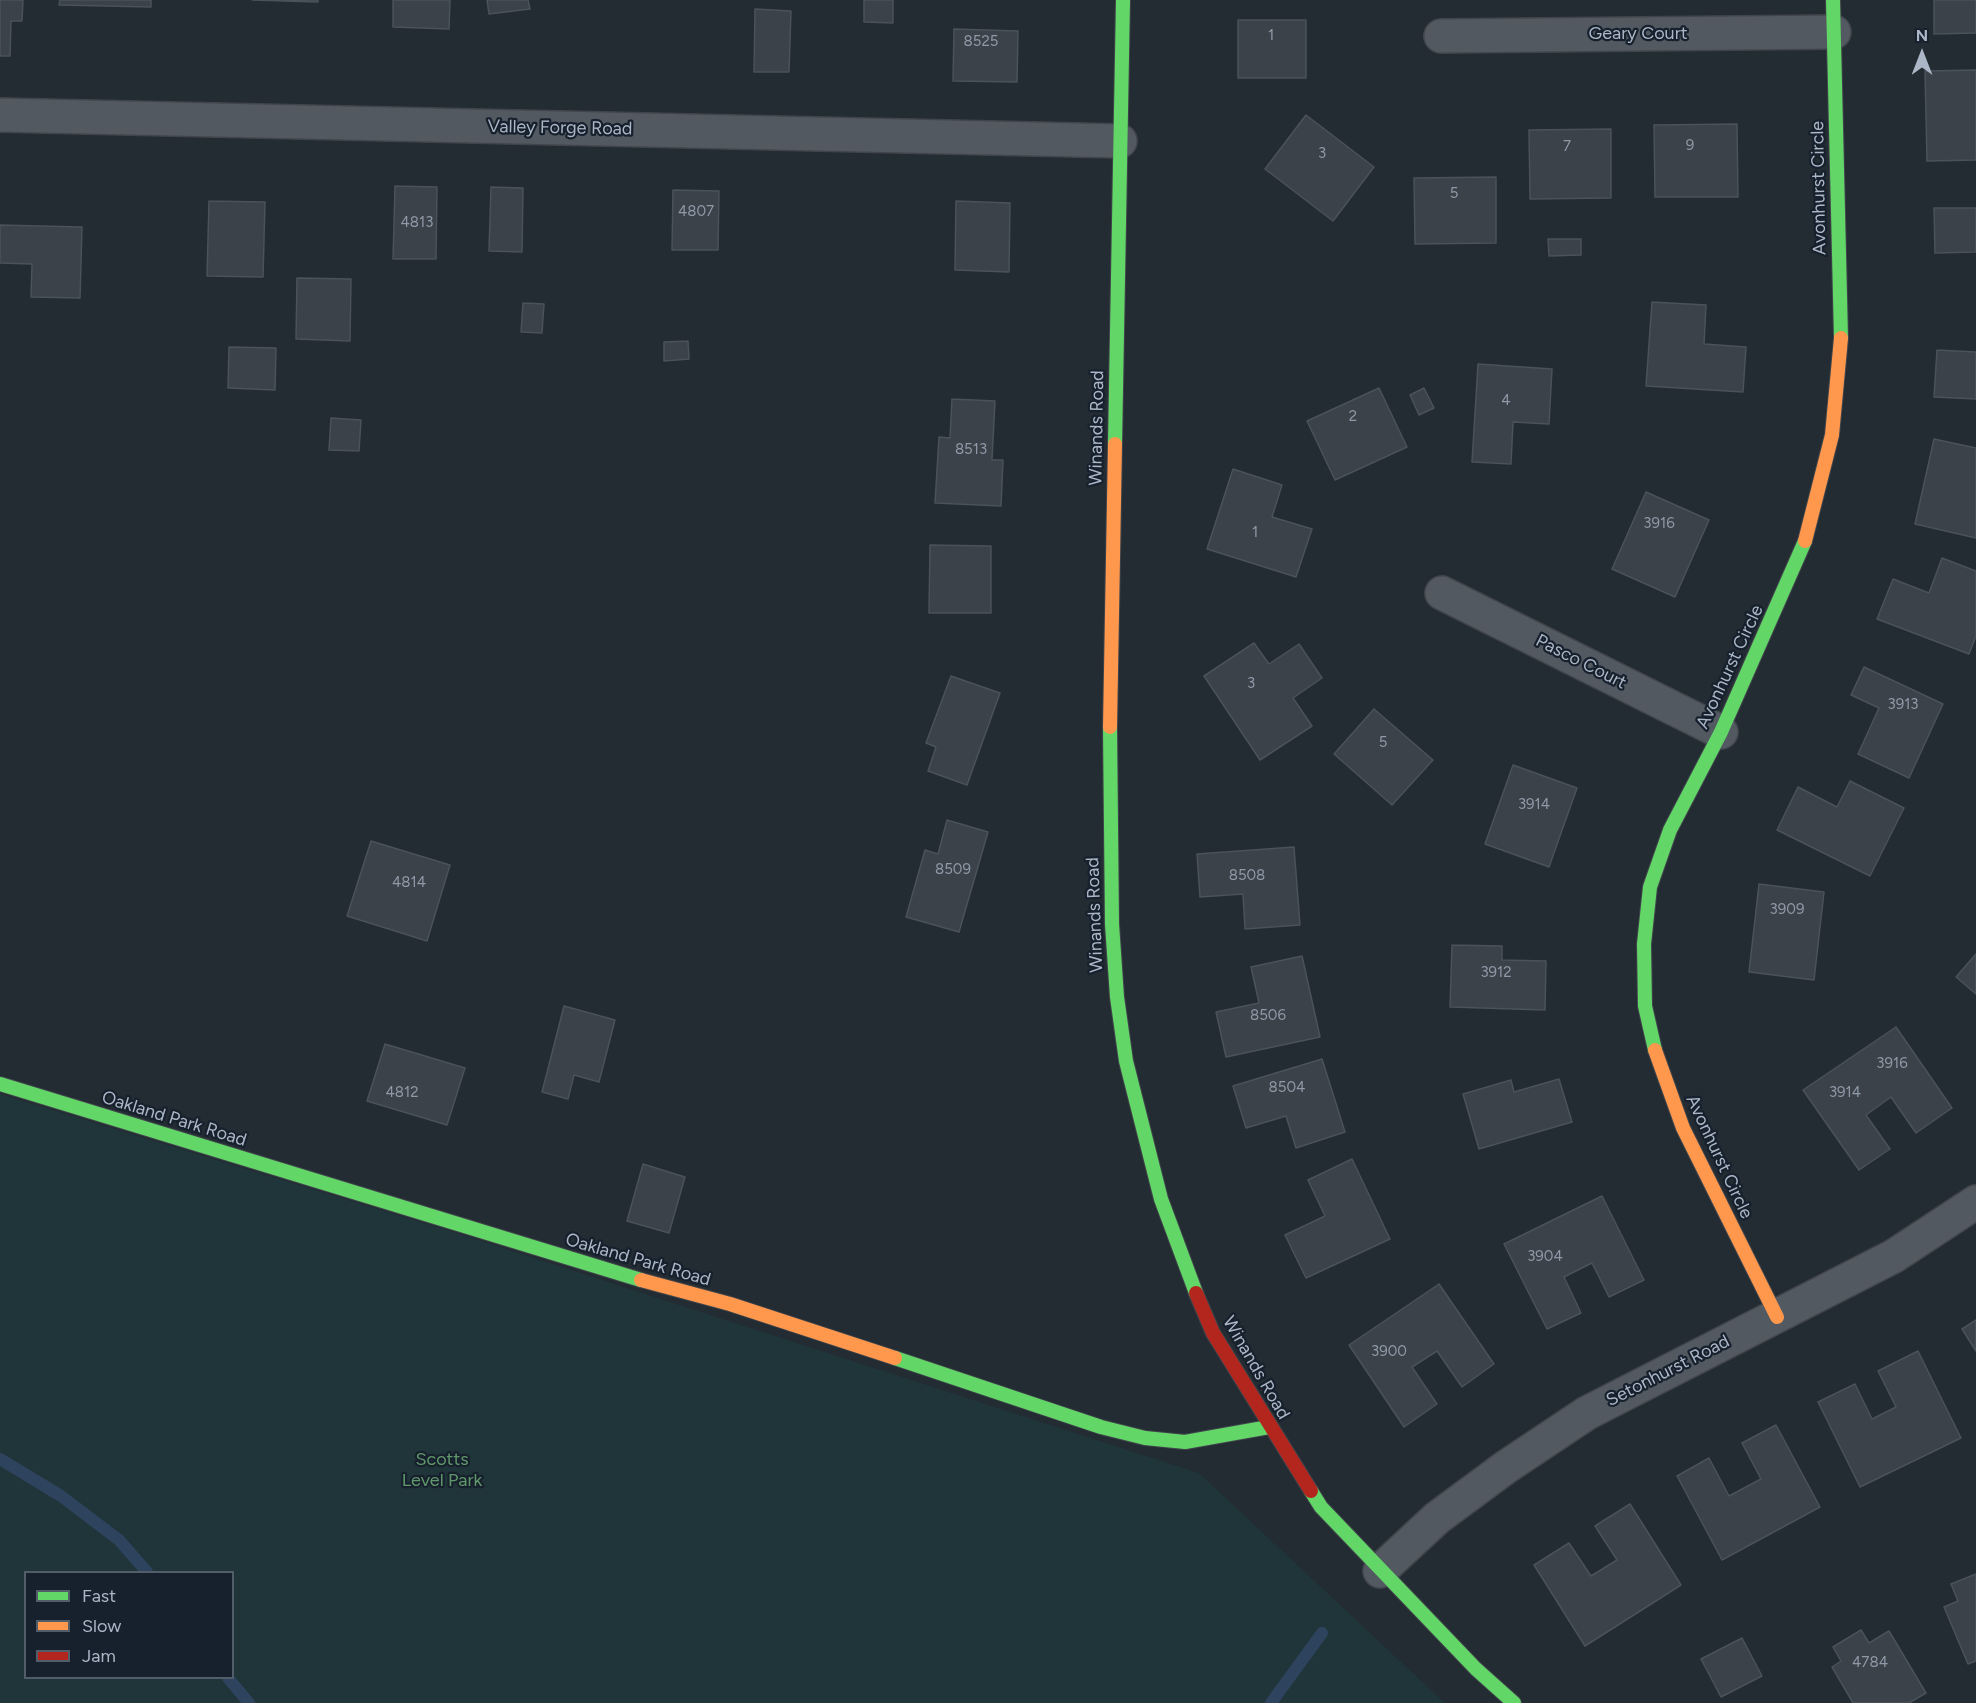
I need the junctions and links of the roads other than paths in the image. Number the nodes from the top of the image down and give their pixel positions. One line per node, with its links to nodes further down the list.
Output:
1 (1123, 0): 6 (street, Winands Road)
2 (1833, 0): 3 (street, Avonhurst Circle)
3 (1834, 32): 4 (street, Geary Court); 8 (street, Avonhurst Circle)
4 (1441, 36)
5 (0, 115): 6 (street, Valley Forge Road)
6 (1120, 141): 12 (street, Winands Road)
7 (1442, 593): 8 (street, Pasco Court)
8 (1720, 732): 11 (street, Avonhurst Circle)
9 (0, 1084): 12 (street, Oakland Park Road)
10 (1976, 1202): 11 (street, Setonhurst Road)
11 (1777, 1317): 13 (street, Setonhurst Road)
12 (1269, 1427): 13 (street, Winands Road)
13 (1380, 1571): 14 (street, Winands Road)
14 (1514, 1703)

